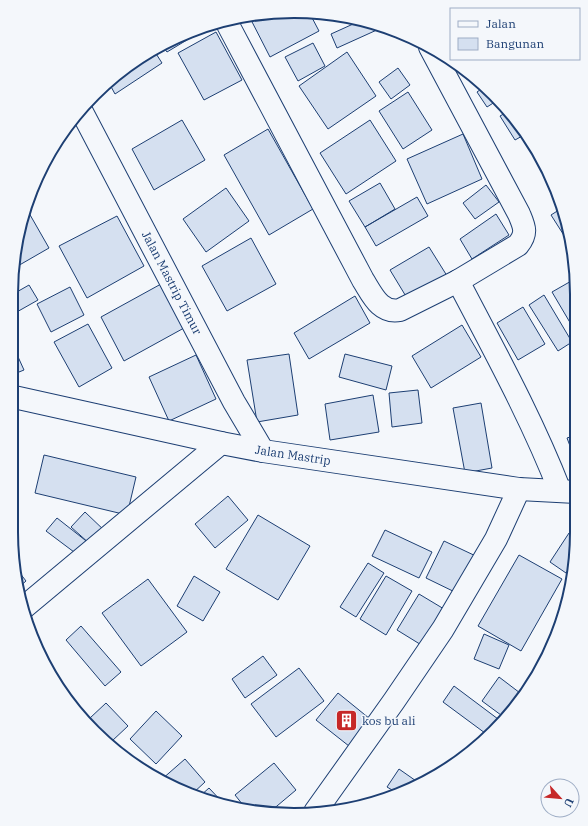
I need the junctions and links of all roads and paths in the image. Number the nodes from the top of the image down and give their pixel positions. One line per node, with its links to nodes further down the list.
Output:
1 (228, 26): 4 (street)
2 (436, 57): 4 (street)
3 (84, 115): 7 (street, Jalan Mastrip Timur)
4 (458, 281): 9 (street)
5 (18, 398): 6 (street, Jalan Mastrip)
6 (221, 443): 7 (street, Jalan Mastrip); 10 (street)
7 (263, 451): 8 (street, Jalan Mastrip)
8 (519, 489): 9 (street, Jalan Mastrip); 11 (street)
9 (568, 492)
10 (27, 604)
11 (319, 807)

